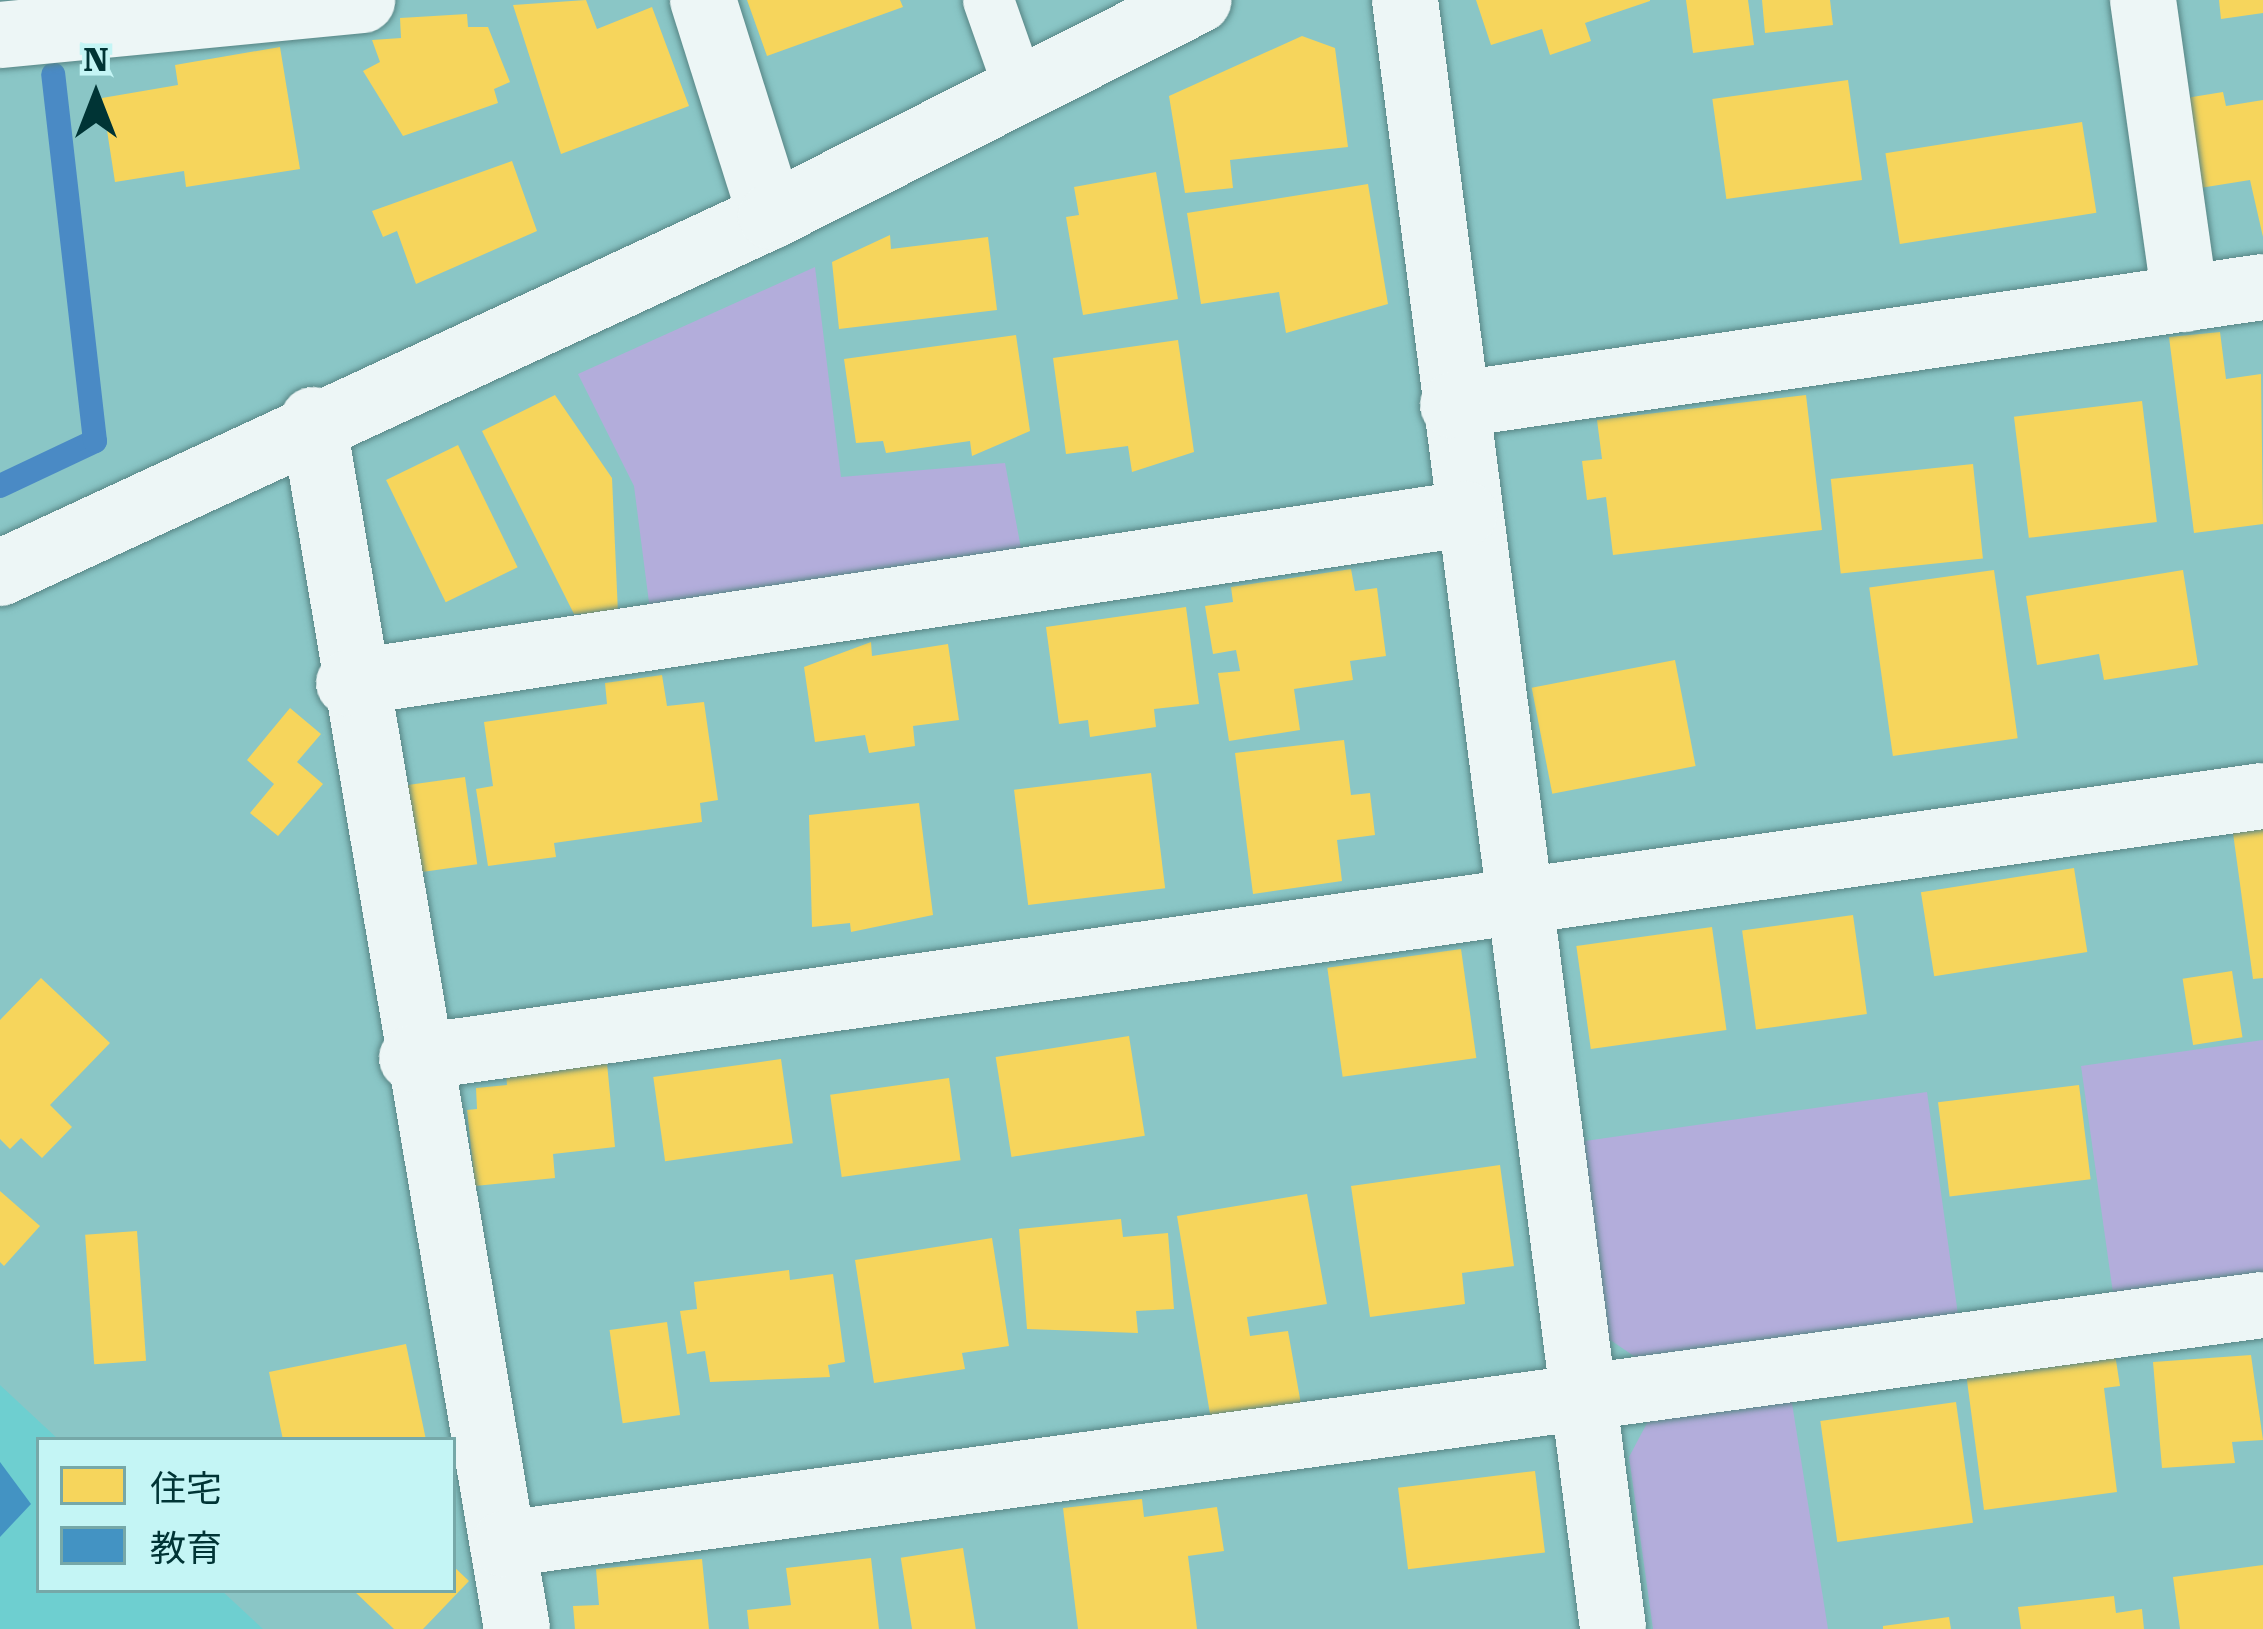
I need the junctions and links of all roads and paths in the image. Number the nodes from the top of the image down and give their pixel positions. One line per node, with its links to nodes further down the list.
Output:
1 (362, 0): 7 (street)
2 (703, 0): 9 (street)
3 (988, 0): 8 (lane)
4 (1199, 0): 8 (street)
5 (1405, 0): 12 (street)
6 (2143, 0): 11 (street)
7 (0, 35)
8 (1020, 91): 9 (street)
9 (771, 216): 13 (street)
10 (2263, 287): 11 (street)
11 (2185, 299): 12 (street)
12 (1453, 405): 14 (street)
13 (313, 420): 15 (street); 16 (street)
14 (1464, 514): 16 (street); 18 (street)
15 (0, 573)
16 (349, 683): 19 (street)
17 (2263, 796): 18 (street)
18 (1517, 905): 19 (street); 21 (street)
19 (412, 1058): 22 (street)
20 (2263, 1305): 21 (street)
21 (1583, 1398): 22 (street); 24 (street)
22 (504, 1544): 23 (street)
23 (517, 1629)
24 (1613, 1629)

